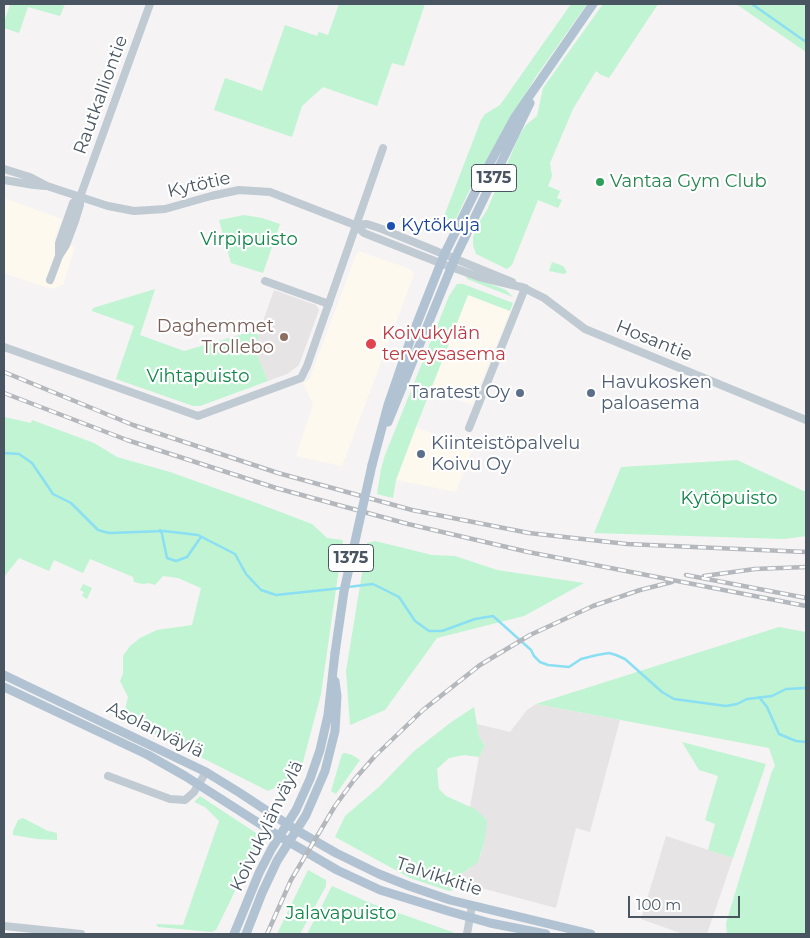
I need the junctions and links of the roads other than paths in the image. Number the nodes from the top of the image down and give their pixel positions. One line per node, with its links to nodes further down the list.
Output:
1 (150, 4): 8 (street, Rautkalliontie)
2 (593, 4): 3 (main road, Koivukylänväylä / 1375)
3 (536, 87): 10 (main road, Koivukylänväylä / 1375); 11 (main road, Koivukylänväylä / 1375)
4 (383, 148): 9 (street)
5 (4, 169): 7 (street, Kytötie)
6 (4, 180): 7 (street, Kytötie)
7 (48, 186): 8 (street, Kytötie)
8 (80, 197): 9 (street, Kytötie); 12 (street, Rautkalliontie)
9 (355, 225): 10 (street, Kytötie); 15 (street)
10 (442, 259): 11 (street, Hosantie); 19 (main road, Koivukylänväylä / 1375)
11 (453, 263): 14 (street, Hosantie); 19 (main road, Koivukylänväylä / 1375)
12 (50, 280)
13 (265, 281): 15 (street)
14 (525, 288): 17 (street, Hosantie); 18 (street)
15 (329, 304): 16 (street)
16 (4, 347)
17 (806, 420)
18 (469, 428)
19 (380, 441): 20 (main road, Koivukylänväylä / 1375, bridge)
20 (334, 671): 26 (main road, Koivukylänväylä / 1375); 27 (main road, Koivukylänväylä)
21 (4, 675): 23 (main road, Asolanväylä)
22 (4, 687): 25 (main road, Asolanväylä)
23 (206, 772): 25 (street); 26 (main road, Asolanväylä)
24 (108, 776): 25 (street)
25 (198, 784): 28 (main road, Asolanväylä)
26 (287, 824): 27 (main road, Talvikkitie); 28 (main road, Koivukylänväylä / 1375)
27 (296, 830): 29 (main road, Koivukylänväylä); 30 (main road, Talvikkitie)
28 (279, 836): 29 (main road, Talvikkitie); 34 (main road, Koivukylänväylä / 1375)
29 (289, 842): 31 (main road, Talvikkitie); 35 (main road, Koivukylänväylä)
30 (472, 906): 31 (street); 38 (main road, Talvikkitie)
31 (470, 917): 36 (street); 37 (main road, Talvikkitie)
32 (4, 926): 33 (street)
33 (80, 934)
34 (234, 934)
35 (246, 934)
36 (467, 934)
37 (546, 934)
38 (590, 934)

